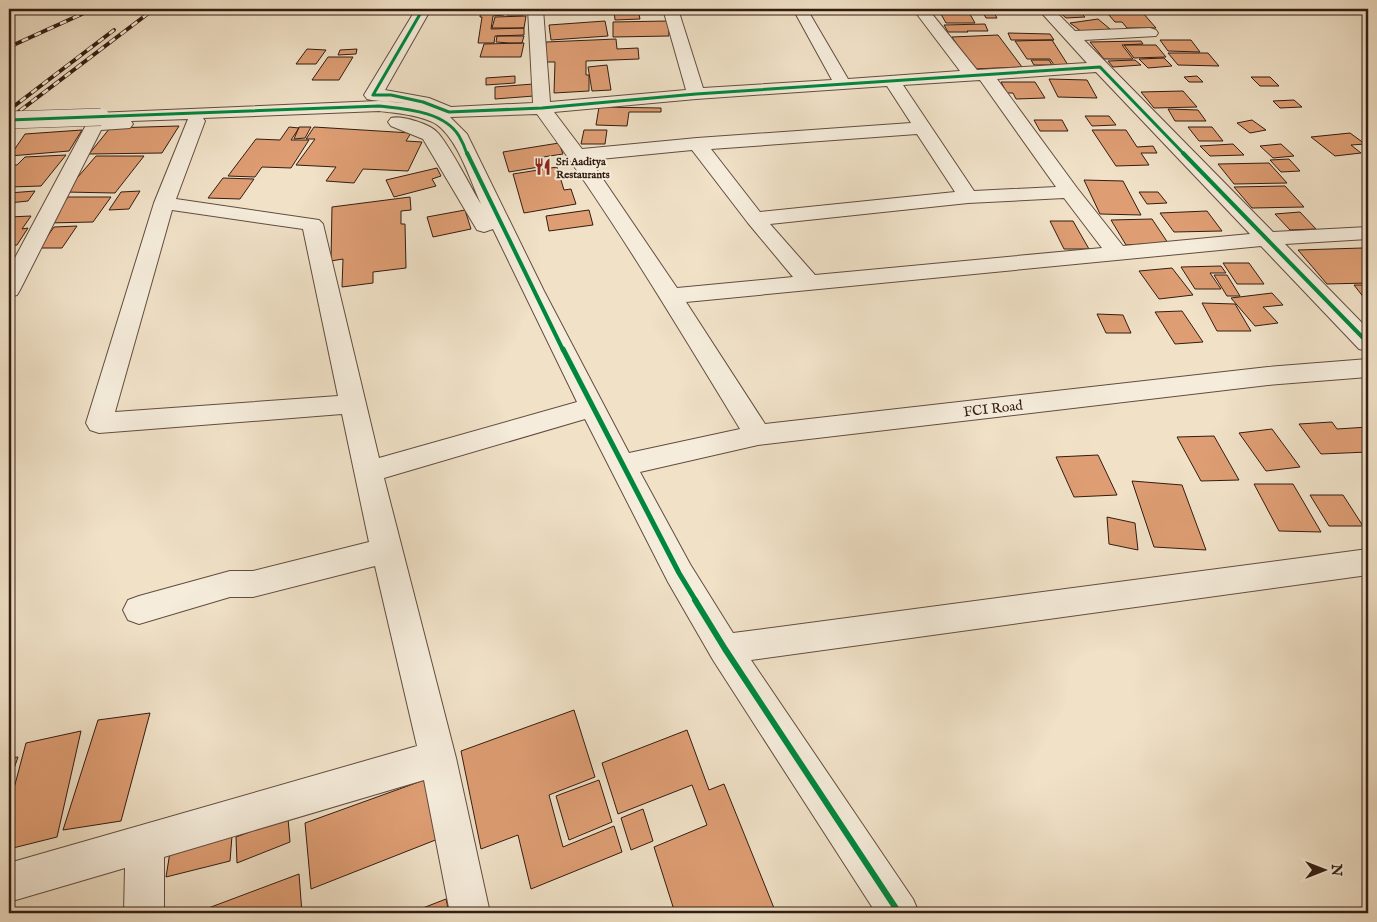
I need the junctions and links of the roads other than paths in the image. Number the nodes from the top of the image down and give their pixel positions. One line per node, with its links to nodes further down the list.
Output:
1 (423, 9): 14 (street)
2 (535, 9): 15 (street)
3 (670, 9): 13 (street)
4 (800, 9): 12 (street)
5 (920, 9): 10 (street)
6 (1045, 9): 8 (street)
7 (1150, 32): 8 (street)
8 (1071, 36): 9 (street)
9 (1100, 67): 10 (street); 27 (street)
10 (979, 75): 11 (street); 22 (street)
11 (892, 81): 12 (street); 19 (street)
12 (843, 84): 13 (street)
13 (696, 94): 15 (street)
14 (373, 95): 15 (street); 18 (street)
15 (542, 108): 21 (street)
16 (9, 120): 35 (street, bridge)
17 (196, 121): 18 (street); 24 (street); 35 (street)
18 (95, 125): 29 (street)
19 (922, 128): 20 (street); 23 (street)
20 (697, 144): 21 (street); 25 (street)
21 (577, 156): 32 (street)
22 (1070, 192): 23 (street); 28 (street)
23 (968, 197): 25 (street)
24 (164, 203): 36 (street); 36 (street)
25 (755, 219): 30 (street)
26 (1368, 232): 27 (street)
27 (1266, 239): 28 (street); 33 (street)
28 (1118, 254): 30 (street)
29 (16, 264): 31 (street)
30 (810, 283): 32 (street)
31 (9, 290)
32 (672, 296): 38 (street)
33 (1368, 343)
34 (1368, 368): 38 (street, FCI Road)
35 (578, 379): 37 (street)
36 (354, 404): 40 (street)
37 (592, 407): 39 (street); 40 (street)
38 (758, 435): 39 (street, FCI Road)
39 (622, 466): 44 (street)
40 (368, 472): 41 (street)
41 (386, 550): 43 (street); 45 (street)
42 (1368, 562): 44 (street)
43 (140, 610)
44 (725, 649): 50 (street)
45 (438, 758): 46 (street); 49 (street)
46 (145, 844): 47 (street); 48 (street)
47 (9, 883)
48 (144, 913)
49 (470, 913)
50 (899, 913)

